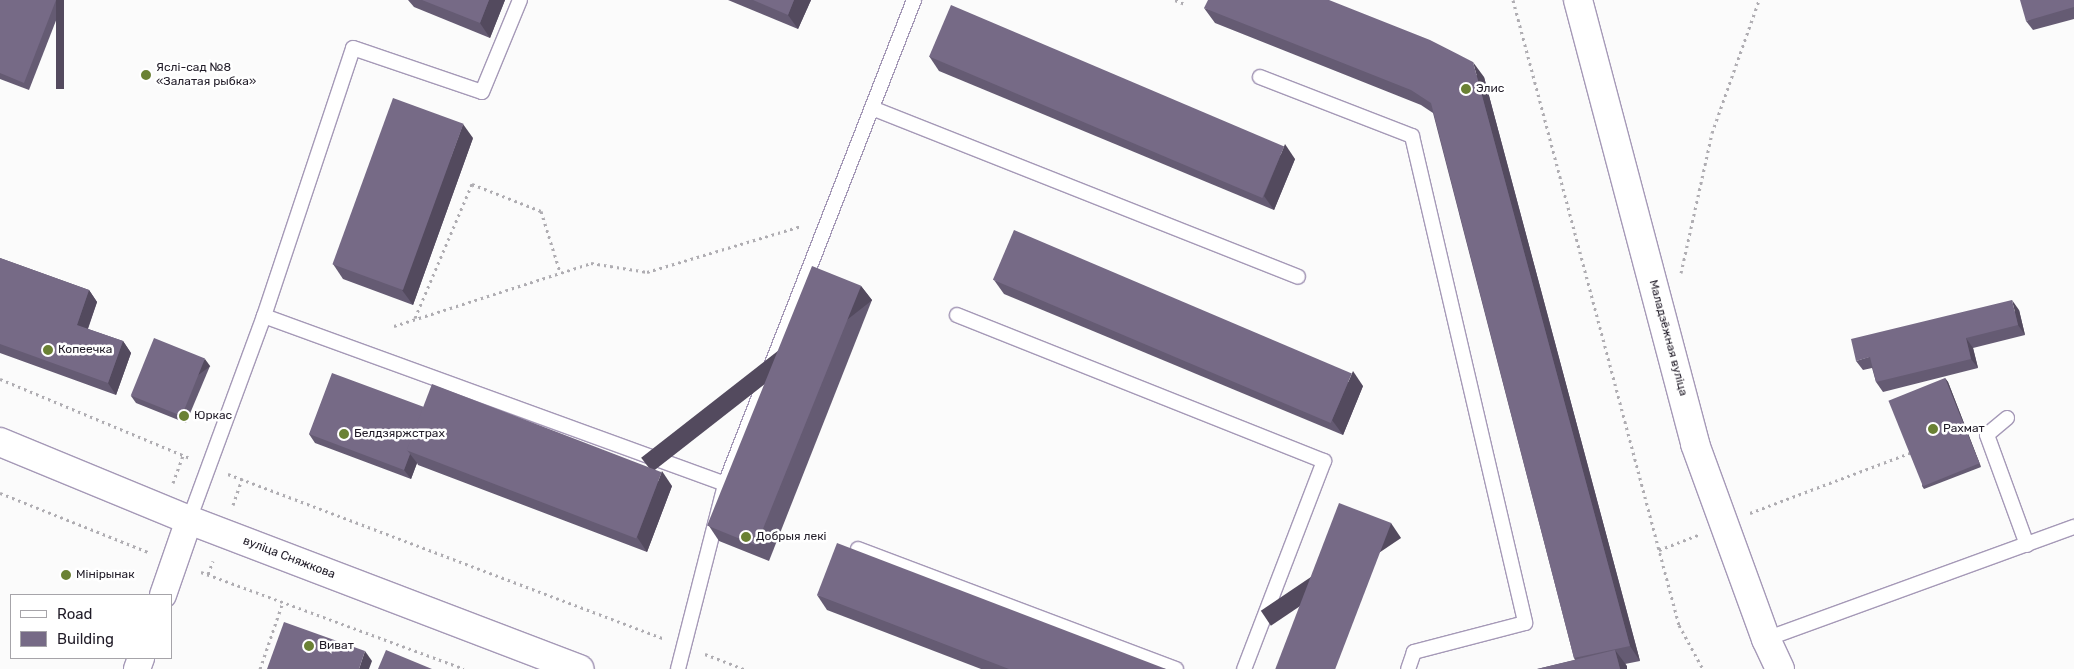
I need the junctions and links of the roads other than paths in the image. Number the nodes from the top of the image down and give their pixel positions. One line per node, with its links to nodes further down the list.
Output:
1 (520, 0): 8 (lane)
2 (914, 0): 5 (lane)
3 (1578, 0): 17 (street, Маладзёжная вуліца)
4 (1260, 76): 22 (lane)
5 (872, 108): 6 (lane); 11 (lane)
6 (1298, 277)
7 (957, 314): 21 (lane)
8 (264, 316): 11 (lane); 12 (lane)
9 (2007, 418): 14 (lane)
10 (0, 442): 12 (street, вуліца Сняжкова)
11 (725, 484): 19 (lane)
12 (189, 520): 16 (street); 18 (street, вуліца Сняжкова)
13 (2074, 528): 14 (lane)
14 (2027, 545): 17 (lane)
15 (858, 549): 20 (lane)
16 (163, 594)
17 (1766, 639): 23 (street, Маладзёжная вуліца)
18 (580, 669)
19 (678, 669)
20 (1176, 669)
21 (1244, 669)
22 (1408, 669)
23 (1780, 669)

